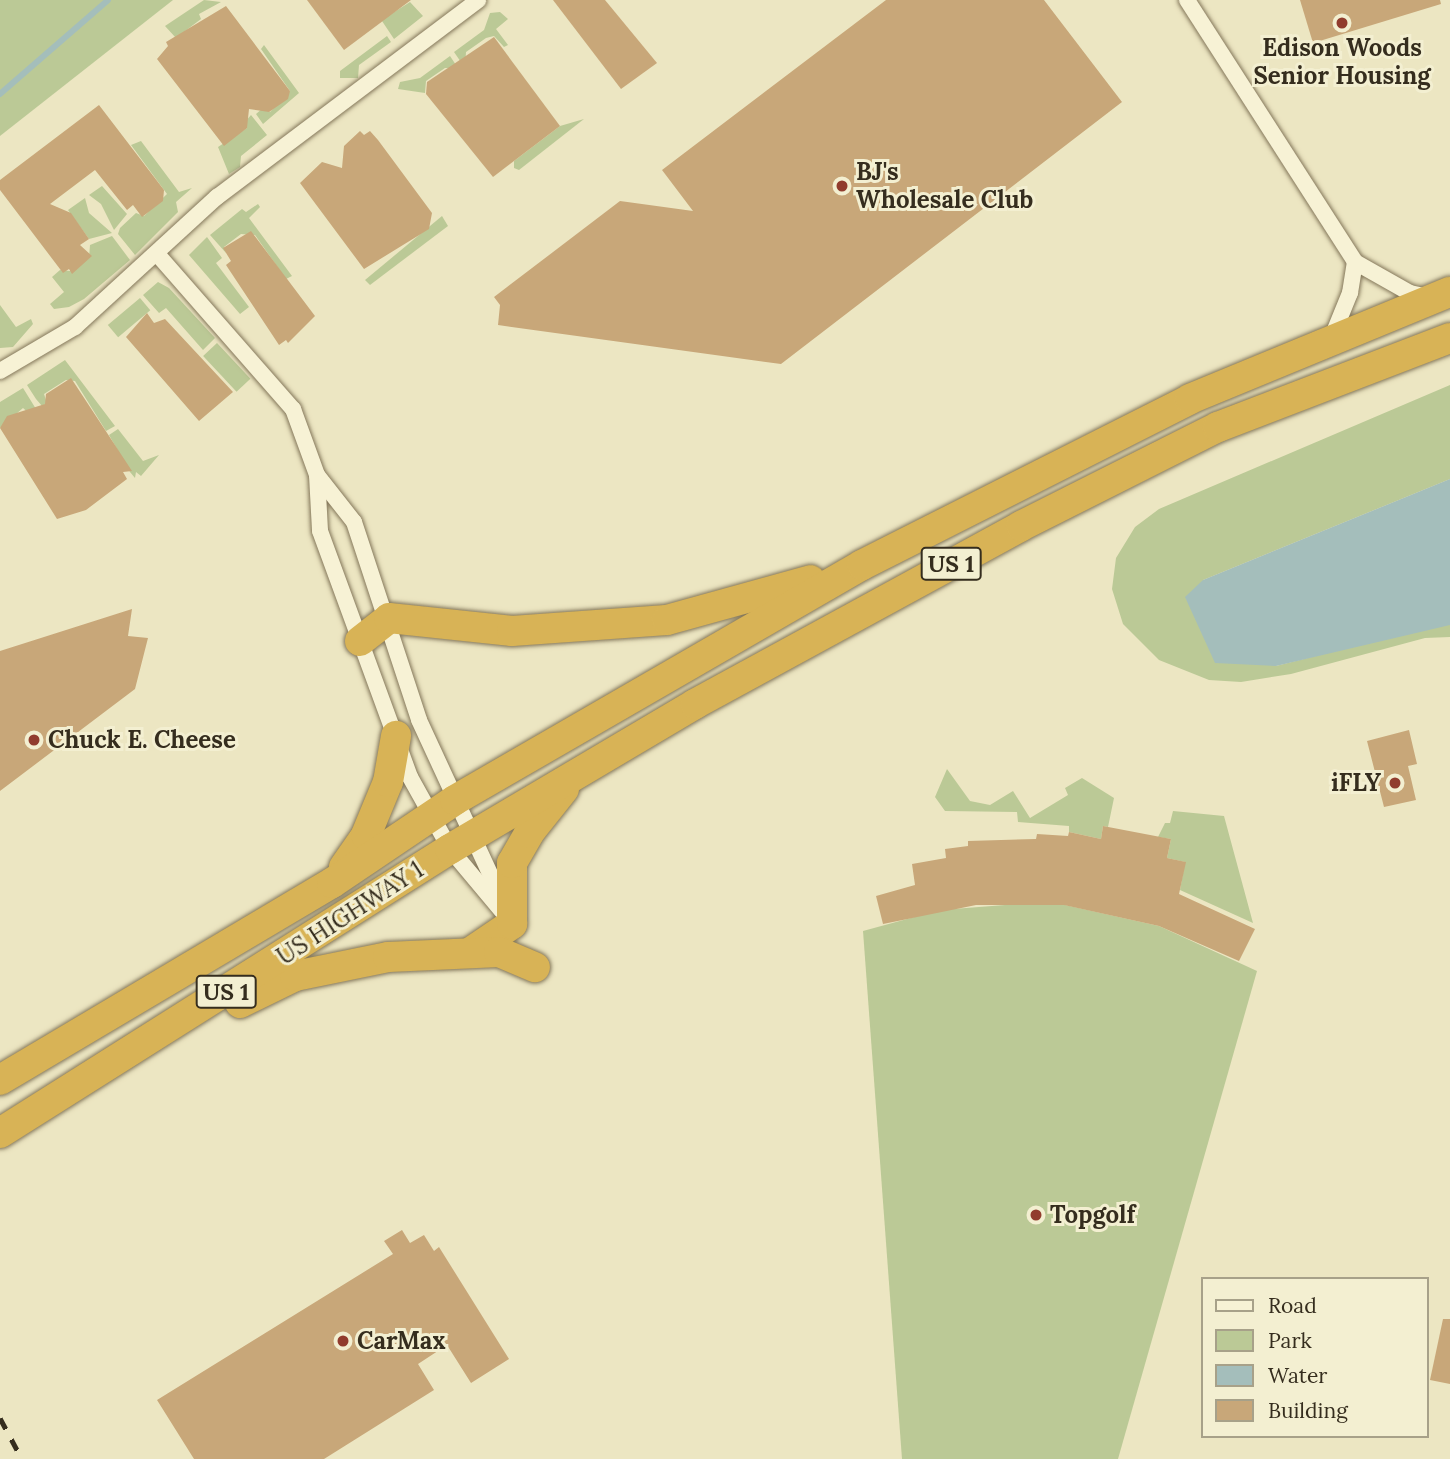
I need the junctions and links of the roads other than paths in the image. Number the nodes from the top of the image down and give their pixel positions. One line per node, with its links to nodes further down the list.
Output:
1 (478, 0): 3 (street)
2 (1187, 0): 4 (street)
3 (158, 255): 8 (street); 9 (street)
4 (1355, 262): 5 (street); 7 (street)
5 (1443, 295): 7 (highway, US 1)
6 (1450, 338): 14 (highway, US 1)
7 (1330, 342): 10 (highway, US 1)
8 (0, 371)
9 (317, 475): 11 (street); 12 (street)
10 (862, 565): 11 (highway); 15 (highway, US 1)
11 (389, 618): 12 (highway); 15 (street)
12 (360, 641): 13 (street)
13 (396, 736): 16 (street); 18 (highway)
14 (576, 775): 17 (highway, US 1); 19 (highway)
15 (455, 800): 16 (highway, US 1); 17 (street)
16 (429, 817): 17 (street); 18 (highway, US 1)
17 (462, 842): 19 (street); 19 (street); 22 (highway, US HIGHWAY 1 / US 1)
18 (332, 883): 23 (highway, US 1)
19 (512, 924): 20 (highway)
20 (463, 956): 21 (highway); 22 (highway)
21 (535, 967)
22 (120, 1061): 24 (highway, US HIGHWAY 1 / US 1)
23 (0, 1080)
24 (0, 1133)

